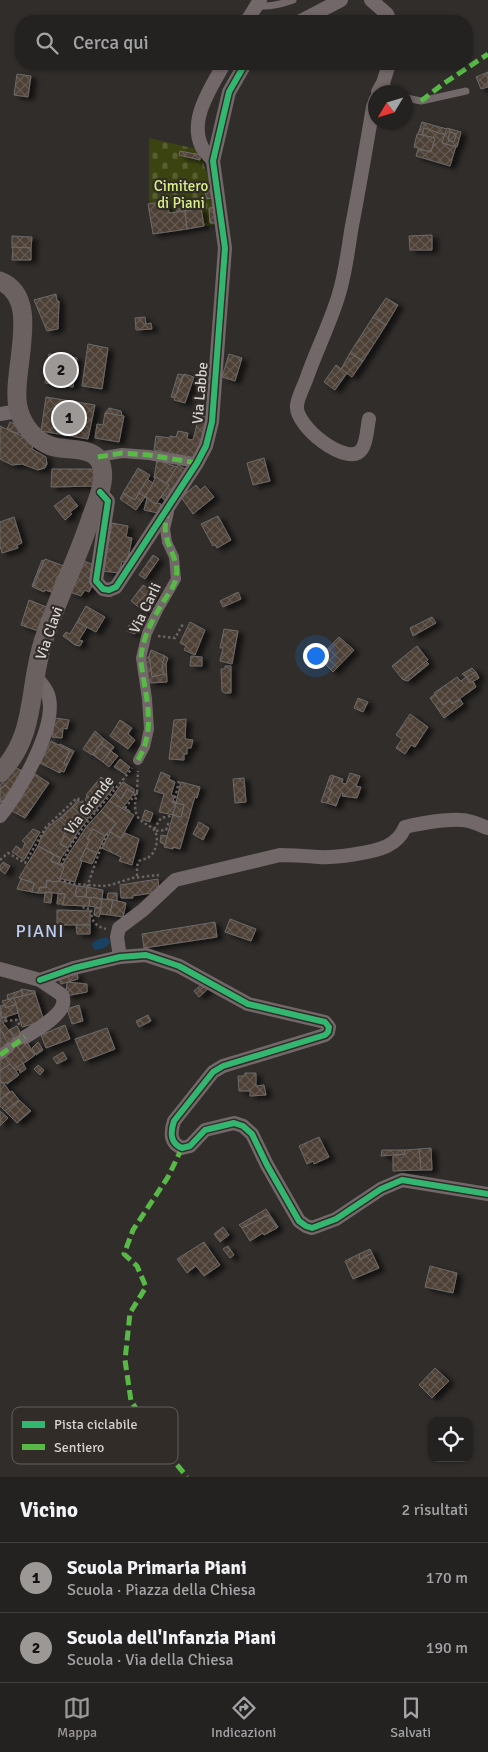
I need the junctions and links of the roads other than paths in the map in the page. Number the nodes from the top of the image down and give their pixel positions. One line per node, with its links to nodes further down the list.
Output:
1 (294, 0): 4 (lane)
2 (341, 0): 6 (street)
3 (371, 0): 7 (street)
4 (258, 3): 5 (street)
5 (251, 15)
6 (312, 15)
7 (387, 15)
8 (221, 70): 15 (street, Via Labbe)
9 (242, 70): 15 (street, Via Labbe)
10 (387, 70): 11 (street)
11 (382, 85)
12 (466, 91): 13 (lane)
13 (413, 99)
14 (369, 130): 19 (street)
15 (213, 161): 21 (street, Via Labbe)
16 (0, 281): 17 (main road)
17 (18, 411): 18 (street); 20 (main road)
18 (0, 414)
19 (369, 419)
20 (98, 457): 21 (street); 22 (main road, Via Clavi)
21 (197, 463): 23 (street, Via Labbe)
22 (100, 492): 23 (street, Via Labbe); 24 (main road, Via Clavi)
23 (172, 499): 25 (street, Via Carli)
24 (35, 676): 26 (main road, Via Clavi); 27 (street)
25 (138, 760)
26 (0, 773)
27 (0, 816)
28 (488, 828): 29 (street)
29 (120, 957): 31 (street); 34 (street)
30 (0, 969): 31 (street)
31 (40, 980): 32 (street)
32 (17, 1042): 33 (street)
33 (0, 1055)
34 (488, 1194)

